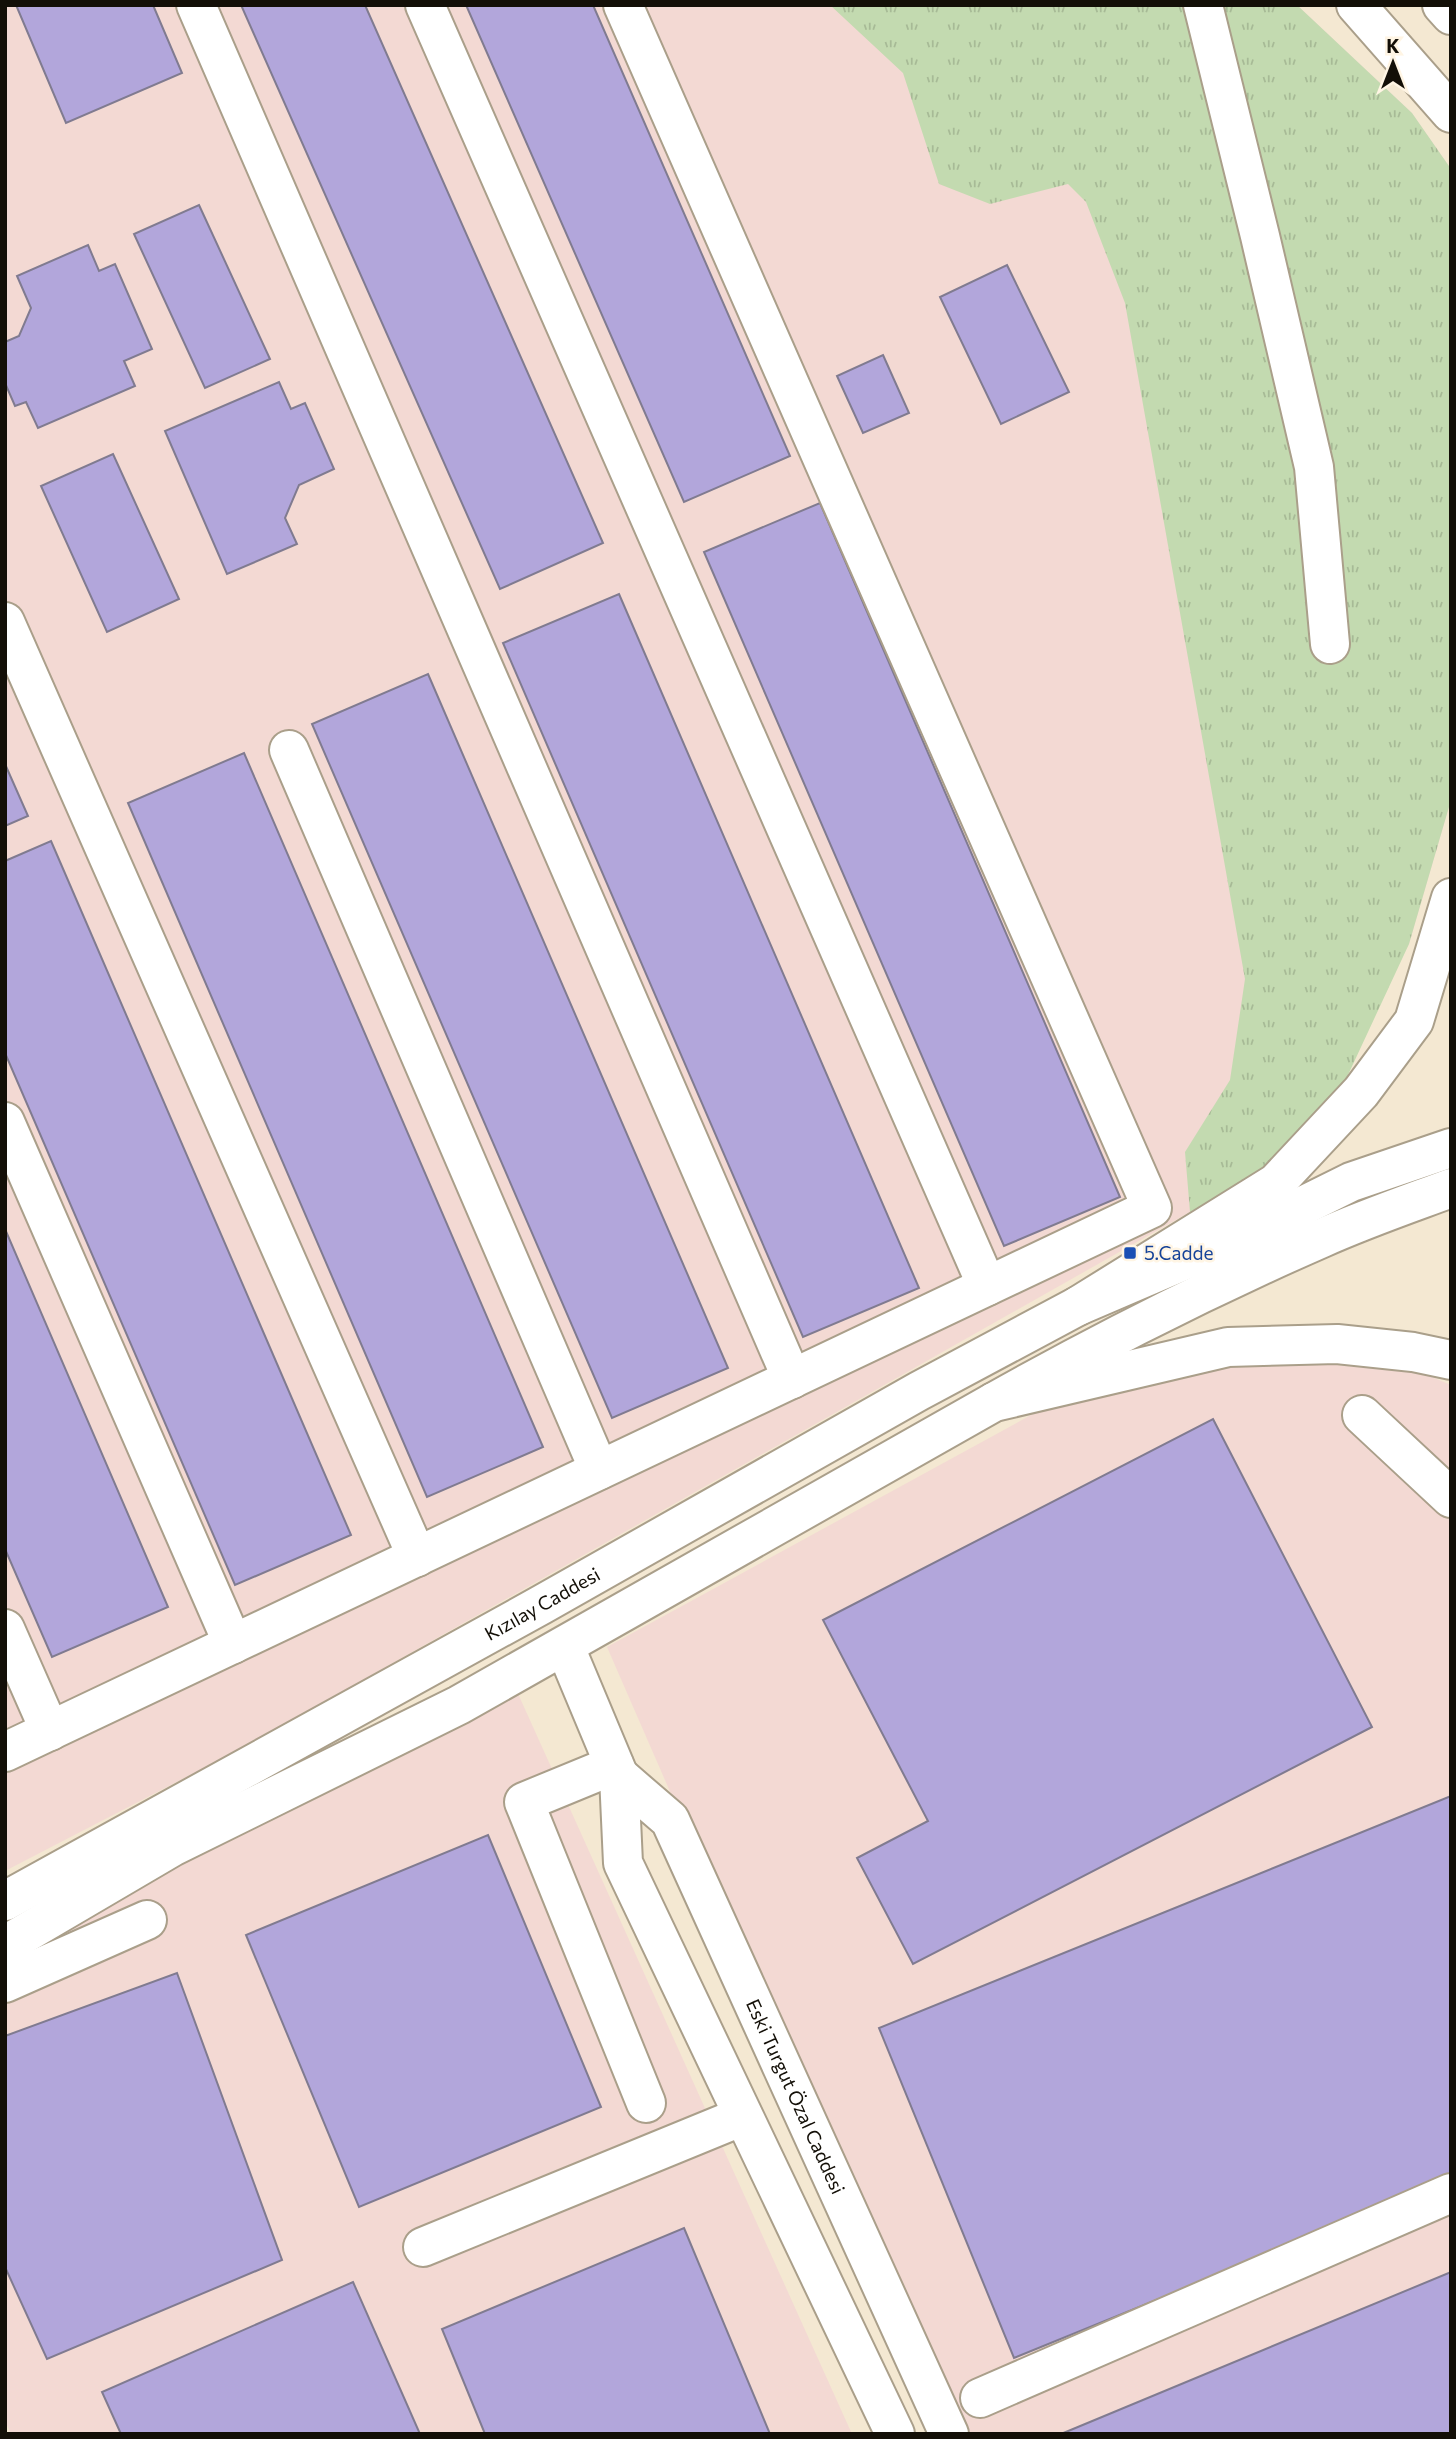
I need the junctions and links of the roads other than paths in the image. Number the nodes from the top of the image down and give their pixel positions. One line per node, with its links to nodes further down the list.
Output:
1 (196, 5): 19 (main road)
2 (425, 5): 16 (main road)
3 (623, 5): 16 (main road)
4 (1203, 5): 10 (main road)
5 (1356, 5): 8 (main road)
6 (1442, 5): 7 (main road)
7 (1451, 15)
8 (1451, 113)
9 (5, 622): 24 (main road)
10 (1330, 645)
11 (289, 750): 22 (main road)
12 (1451, 898): 17 (main road)
13 (5, 1122): 26 (main road)
14 (1451, 1147): 17 (main road)
15 (1451, 1188): 20 (main road)
16 (987, 1286): 19 (main road)
17 (1078, 1306): 31 (main road, Kızılay Caddesi)
18 (1451, 1360): 20 (main road)
19 (792, 1379): 22 (main road)
20 (994, 1402): 27 (main road)
21 (1362, 1415): 23 (main road)
22 (599, 1471): 24 (main road)
23 (1451, 1498)
24 (417, 1557): 26 (main road)
25 (5, 1629): 28 (main road)
26 (233, 1644): 28 (main road)
27 (565, 1647): 30 (main road, Eski Turgut Özal Caddesi); 33 (main road)
28 (50, 1731): 29 (main road)
29 (5, 1752)
30 (616, 1770): 35 (main road); 36 (main road, Eski Turgut Özal Caddesi); 41 (main road, Eski Turgut Özal Caddesi)
31 (5, 1901)
32 (147, 1920): 34 (main road)
33 (5, 1945)
34 (5, 1983)
35 (646, 2103)
36 (743, 2116): 38 (main road); 40 (main road, Eski Turgut Özal Caddesi)
37 (1451, 2193): 39 (main road)
38 (423, 2247)
39 (980, 2398)
40 (895, 2434)
41 (950, 2434)

